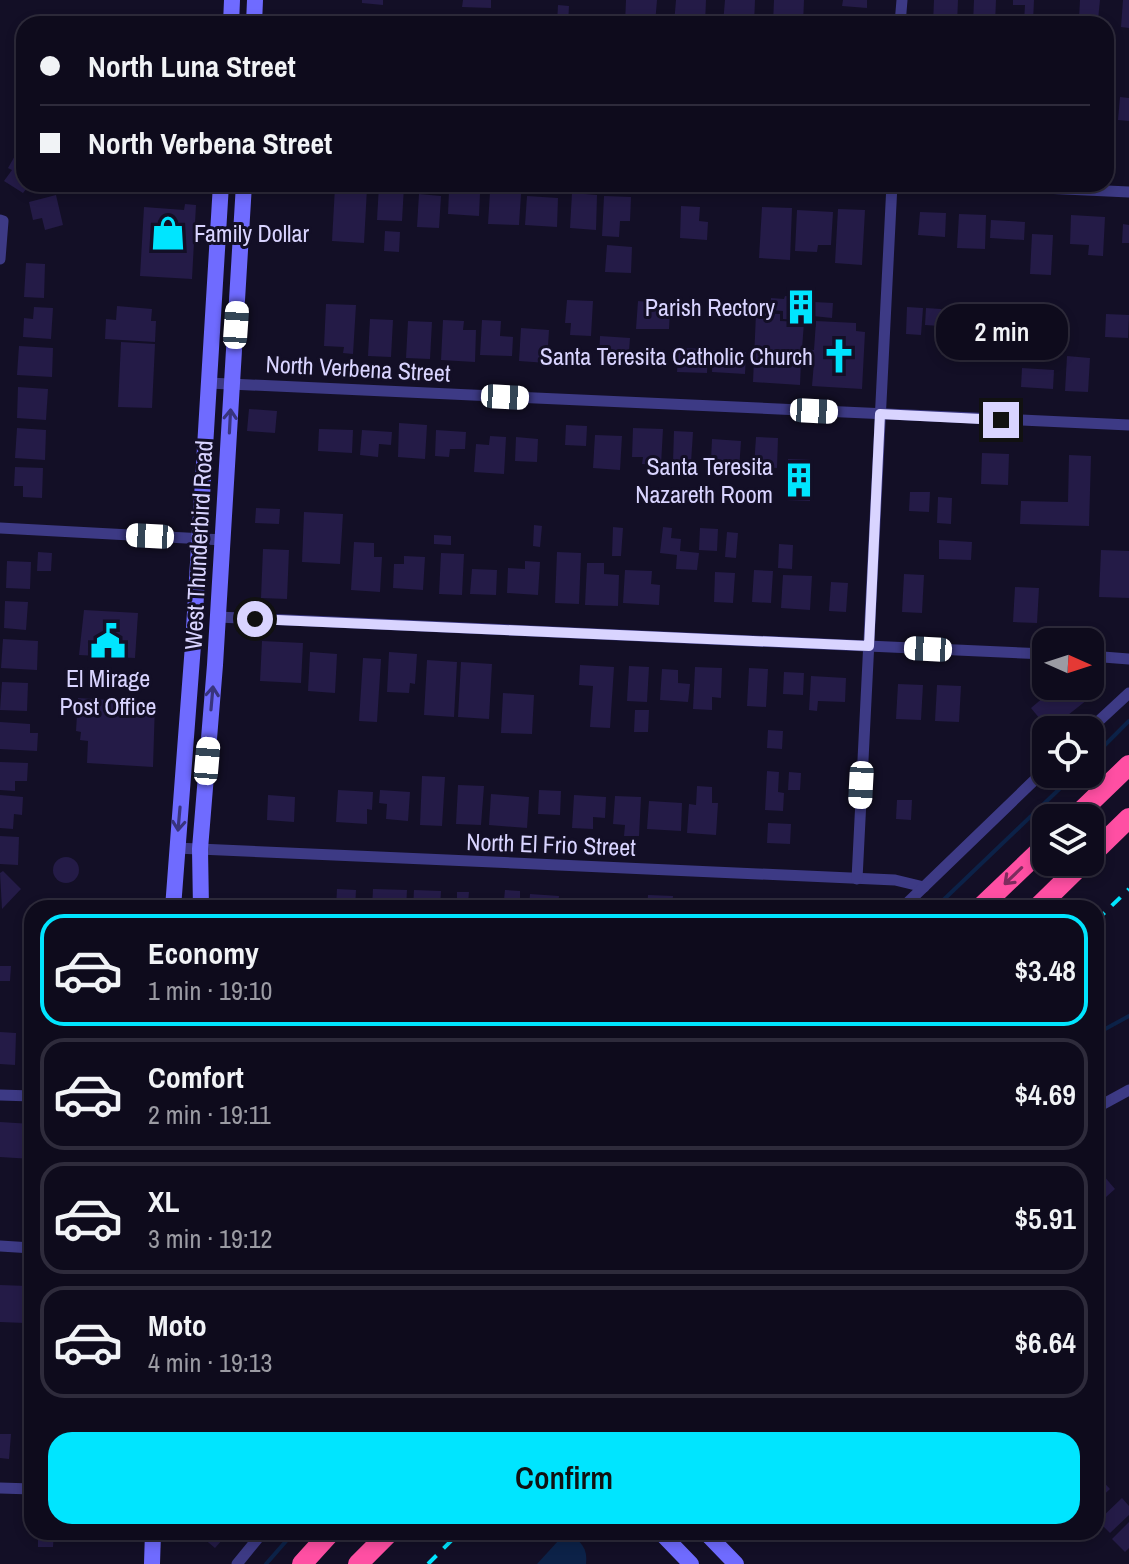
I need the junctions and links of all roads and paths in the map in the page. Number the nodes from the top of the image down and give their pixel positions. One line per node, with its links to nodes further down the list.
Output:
1 (221, 192): 6 (main road, West Thunderbird Road)
2 (244, 192): 7 (main road, West Thunderbird Road)
3 (892, 192): 8 (street)
4 (2, 220): 5 (street)
5 (0, 259)
6 (209, 383): 7 (street, North Verbena Street); 11 (main road, West Thunderbird Road)
7 (232, 384): 8 (street, North Verbena Street); 12 (main road, West Thunderbird Road, one-way to 7)
8 (880, 414): 9 (street, North Verbena Street); 14 (street)
9 (1129, 425)
10 (0, 528): 11 (street)
11 (200, 539): 12 (street); 25 (main road, West Thunderbird Road, one-way to 25)
12 (223, 540): 13 (main road, West Thunderbird Road)
13 (218, 617): 14 (street); 26 (main road, West Thunderbird Road, one-way to 13)
14 (869, 646): 15 (street); 29 (street)
15 (1032, 653)
16 (1104, 657): 17 (street)
17 (1129, 659)
18 (1129, 693): 19 (street)
19 (1104, 716)
20 (1129, 765): 22 (highway)
21 (1032, 783): 30 (street)
22 (1089, 804)
23 (1129, 818): 24 (highway)
24 (1104, 842)
25 (176, 848): 26 (street, North El Frio Street); 31 (main road, West Thunderbird Road)
26 (200, 849): 29 (street, North El Frio Street); 32 (main road, West Thunderbird Road)
27 (1032, 858): 34 (highway, one-way to 34)
28 (1070, 876): 35 (highway)
29 (857, 879): 30 (street, North El Frio Street)
30 (924, 887): 33 (street)
31 (173, 900)
32 (200, 900)
33 (910, 900)
34 (988, 900)
35 (1045, 900)
36 (1129, 1090): 39 (street)
37 (0, 1095): 38 (street)
38 (24, 1096)
39 (1104, 1104)
40 (0, 1246): 41 (street)
41 (24, 1248)
42 (0, 1488): 43 (street)
43 (24, 1489)
44 (153, 1540): 50 (main road)
45 (256, 1540): 51 (street)
46 (324, 1540): 52 (highway)
47 (382, 1540): 53 (highway)
48 (668, 1540): 54 (main road)
49 (713, 1540): 55 (main road)
50 (152, 1564)
51 (237, 1564)
52 (302, 1564)
53 (358, 1564)
54 (691, 1564)
55 (736, 1564)

